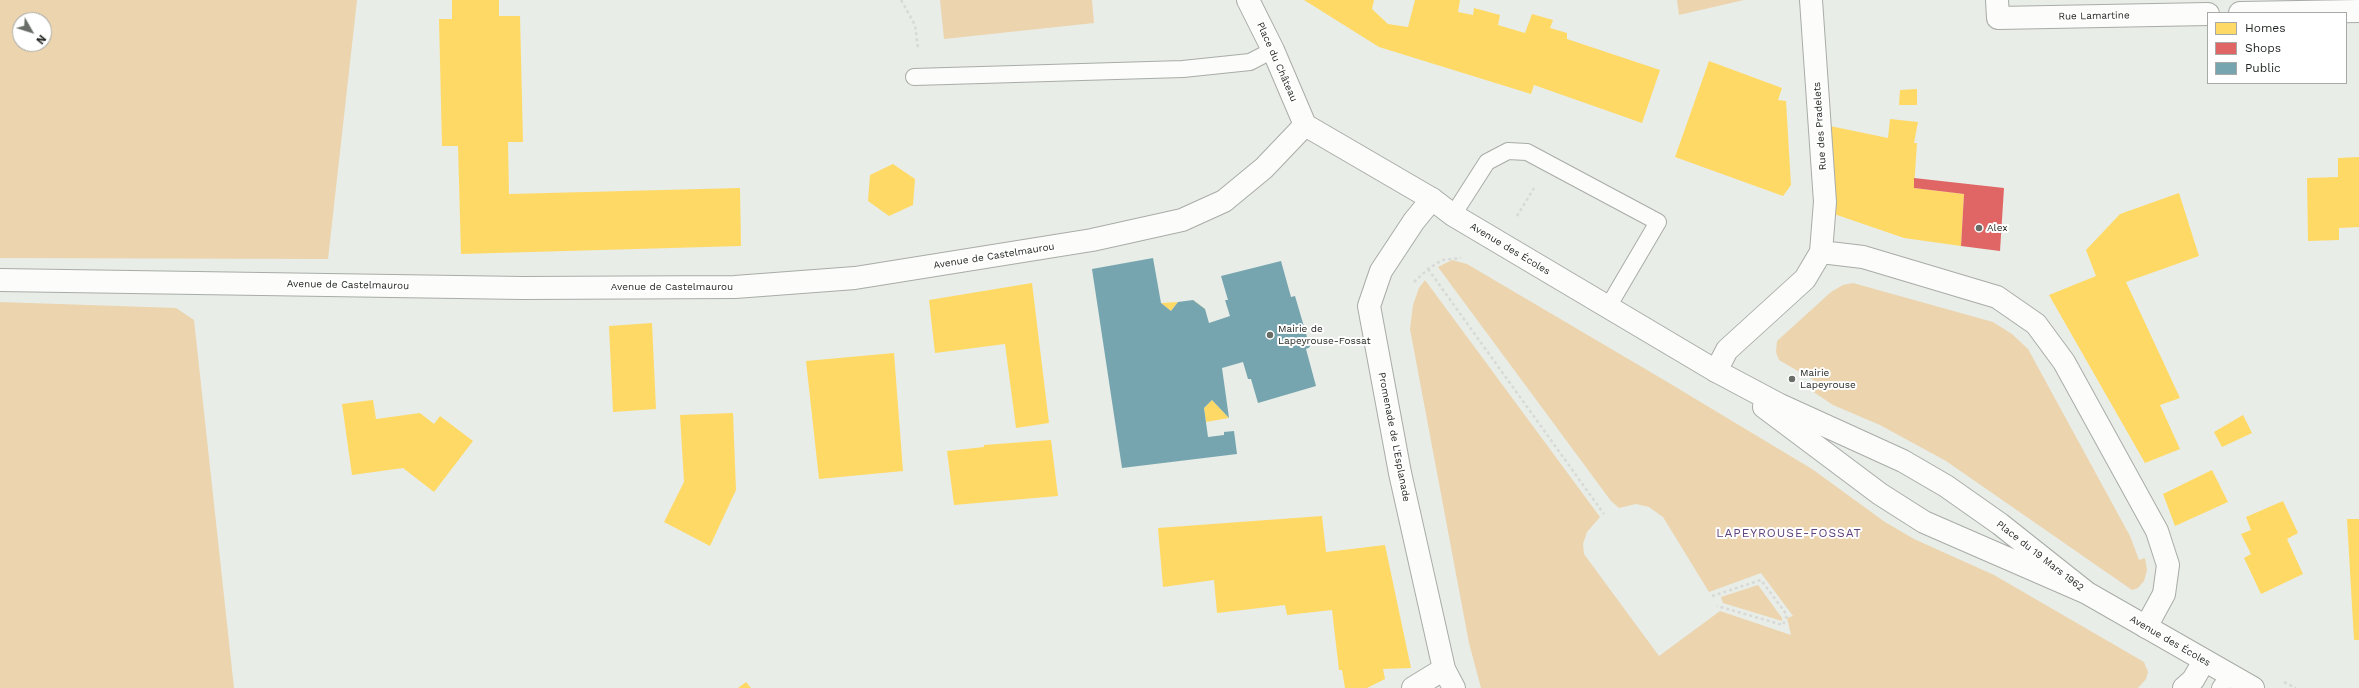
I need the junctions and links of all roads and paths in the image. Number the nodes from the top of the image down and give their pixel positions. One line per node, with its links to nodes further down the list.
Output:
1 (901, 0): 9 (path)
2 (1248, 0): 8 (street, Place du Château)
3 (1811, 0): 13 (street, Rue des Pradelets)
4 (1998, 0): 7 (street, Rue Lamartine)
5 (2359, 11): 6 (street)
6 (2300, 12)
7 (2207, 14)
8 (1273, 50): 9 (lane); 10 (street, Place du Château)
9 (918, 77)
10 (1305, 125): 11 (street, Avenue des Écoles); 15 (street, Avenue de Castelmaurou)
11 (1432, 199): 12 (street, Avenue des Écoles); 24 (street, Promenade de L'Esplanade)
12 (1453, 215): 16 (street, Avenue des Écoles); 16 (lane)
13 (1821, 252): 17 (street); 22 (street)
14 (1428, 269): 18 (path)
15 (0, 280)
16 (1608, 307): 17 (street, Avenue des Écoles)
17 (1716, 371): 19 (street, Place du 19 Mars 1962); 19 (street, Place du 19 Mars 1962)
18 (1604, 514)
19 (2087, 593): 22 (street, Avenue des Écoles)
20 (1712, 596): 21 (path)
21 (1717, 606)
22 (2146, 627): 23 (street, Avenue des Écoles)
23 (2204, 661): 25 (street, Avenue des Écoles); 28 (street)
24 (1444, 669): 26 (street); 27 (street, Promenade de L'Esplanade)
25 (2224, 682): 29 (street, Avenue des Écoles)
26 (1413, 688)
27 (1454, 688)
28 (2184, 688)
29 (2253, 688)

